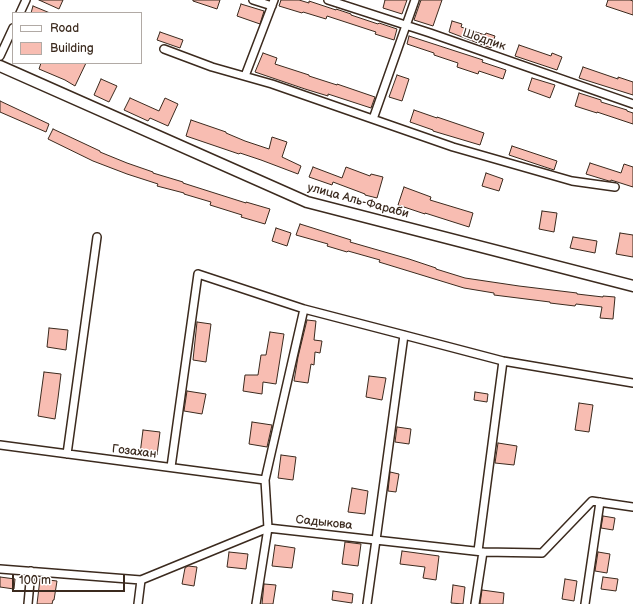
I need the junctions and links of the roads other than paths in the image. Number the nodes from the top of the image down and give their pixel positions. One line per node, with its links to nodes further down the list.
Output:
1 (26, 0): 6 (street)
2 (253, 0): 5 (street)
3 (328, 0): 7 (street, Шодлик)
4 (415, 0): 7 (street)
5 (273, 3): 12 (street)
6 (20, 12)
7 (406, 25): 13 (street, Шодлик); 14 (street)
8 (12, 30): 10 (street)
9 (164, 49): 12 (street)
10 (0, 56)
11 (0, 66): 17 (main road, улица Аль-Фараби)
12 (245, 76): 14 (street)
13 (633, 104)
14 (373, 119): 15 (street)
15 (615, 187)
16 (97, 237): 23 (street)
17 (633, 286)
18 (304, 309): 19 (street); 24 (street); 25 (street)
19 (404, 334): 20 (street); 29 (street)
20 (503, 362): 21 (street); 30 (street)
21 (633, 383)
22 (0, 445): 23 (street, Гозахан)
23 (67, 454): 24 (street, Гозахан)
24 (171, 468): 25 (street, Гозахан)
25 (266, 480): 28 (street)
26 (600, 502): 27 (street); 30 (street, Садыкова); 39 (street)
27 (633, 507)
28 (268, 528): 29 (street, Садыкова); 33 (street, Садыкова); 36 (street)
29 (376, 540): 30 (street, Садыкова); 37 (street)
30 (480, 552): 38 (street)
31 (0, 569): 32 (street, Садыкова)
32 (32, 571): 33 (street, Садыкова); 34 (street)
33 (141, 580): 35 (street)
34 (28, 604)
35 (138, 604)
36 (256, 604)
37 (367, 604)
38 (475, 604)
39 (584, 604)

